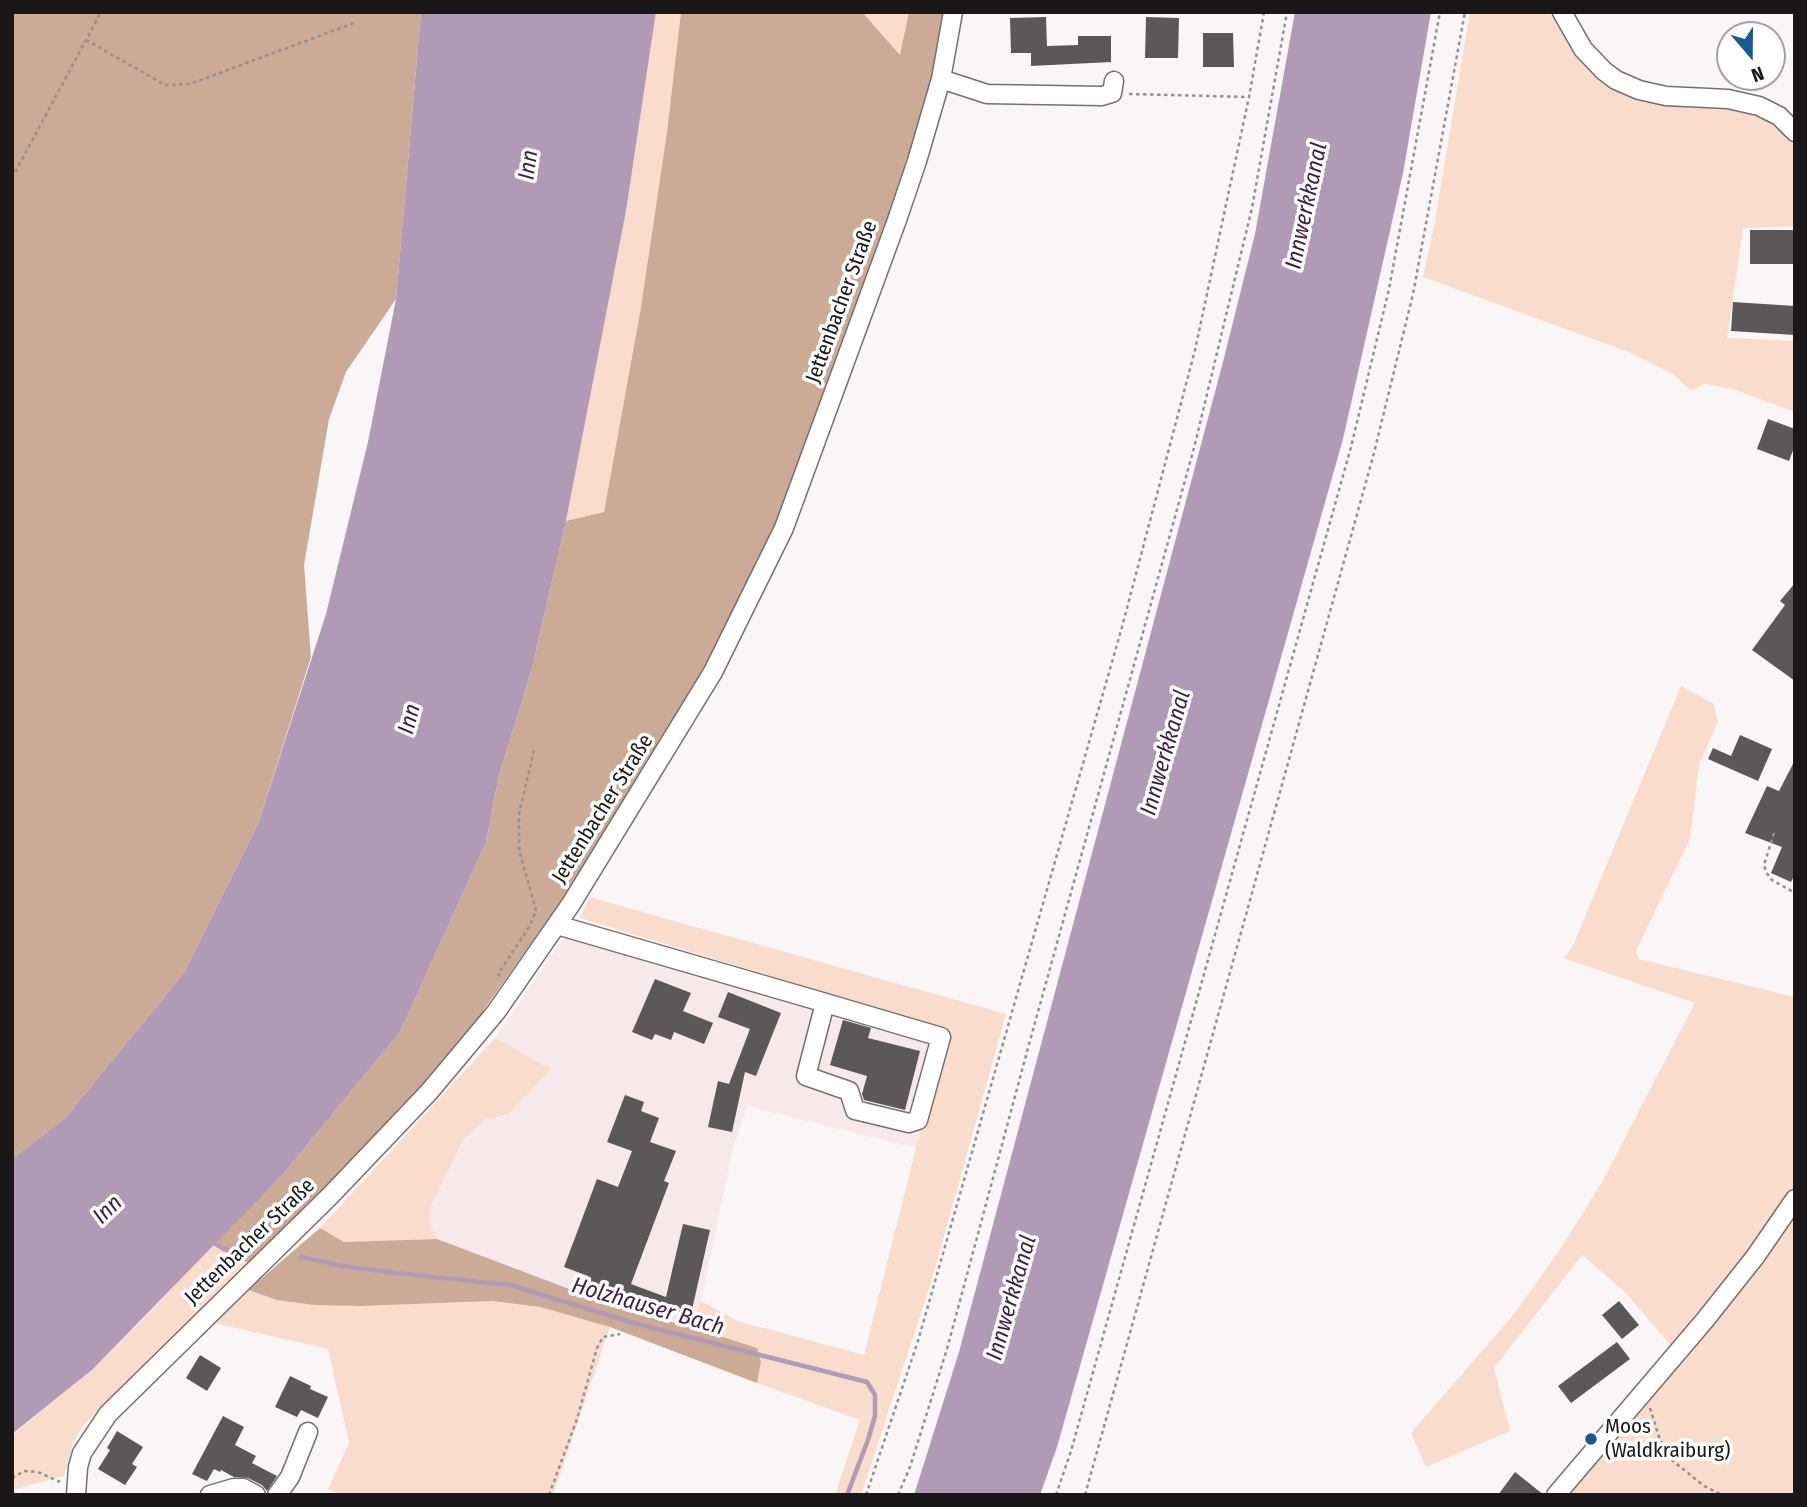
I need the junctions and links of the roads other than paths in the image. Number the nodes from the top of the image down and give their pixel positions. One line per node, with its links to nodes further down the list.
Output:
1 (953, 12): 3 (street, Jettenbacher Straße)
2 (1562, 12): 5 (street)
3 (941, 79): 4 (street); 6 (street, Jettenbacher Straße)
4 (1113, 87)
5 (1795, 132)
6 (557, 925): 7 (street); 10 (street, Jettenbacher Straße)
7 (825, 1003): 7 (street)
8 (1795, 1199): 14 (street)
9 (308, 1432): 13 (street)
10 (76, 1492)
11 (210, 1495): 12 (street)
12 (256, 1495)
13 (277, 1495)
14 (1556, 1495)

